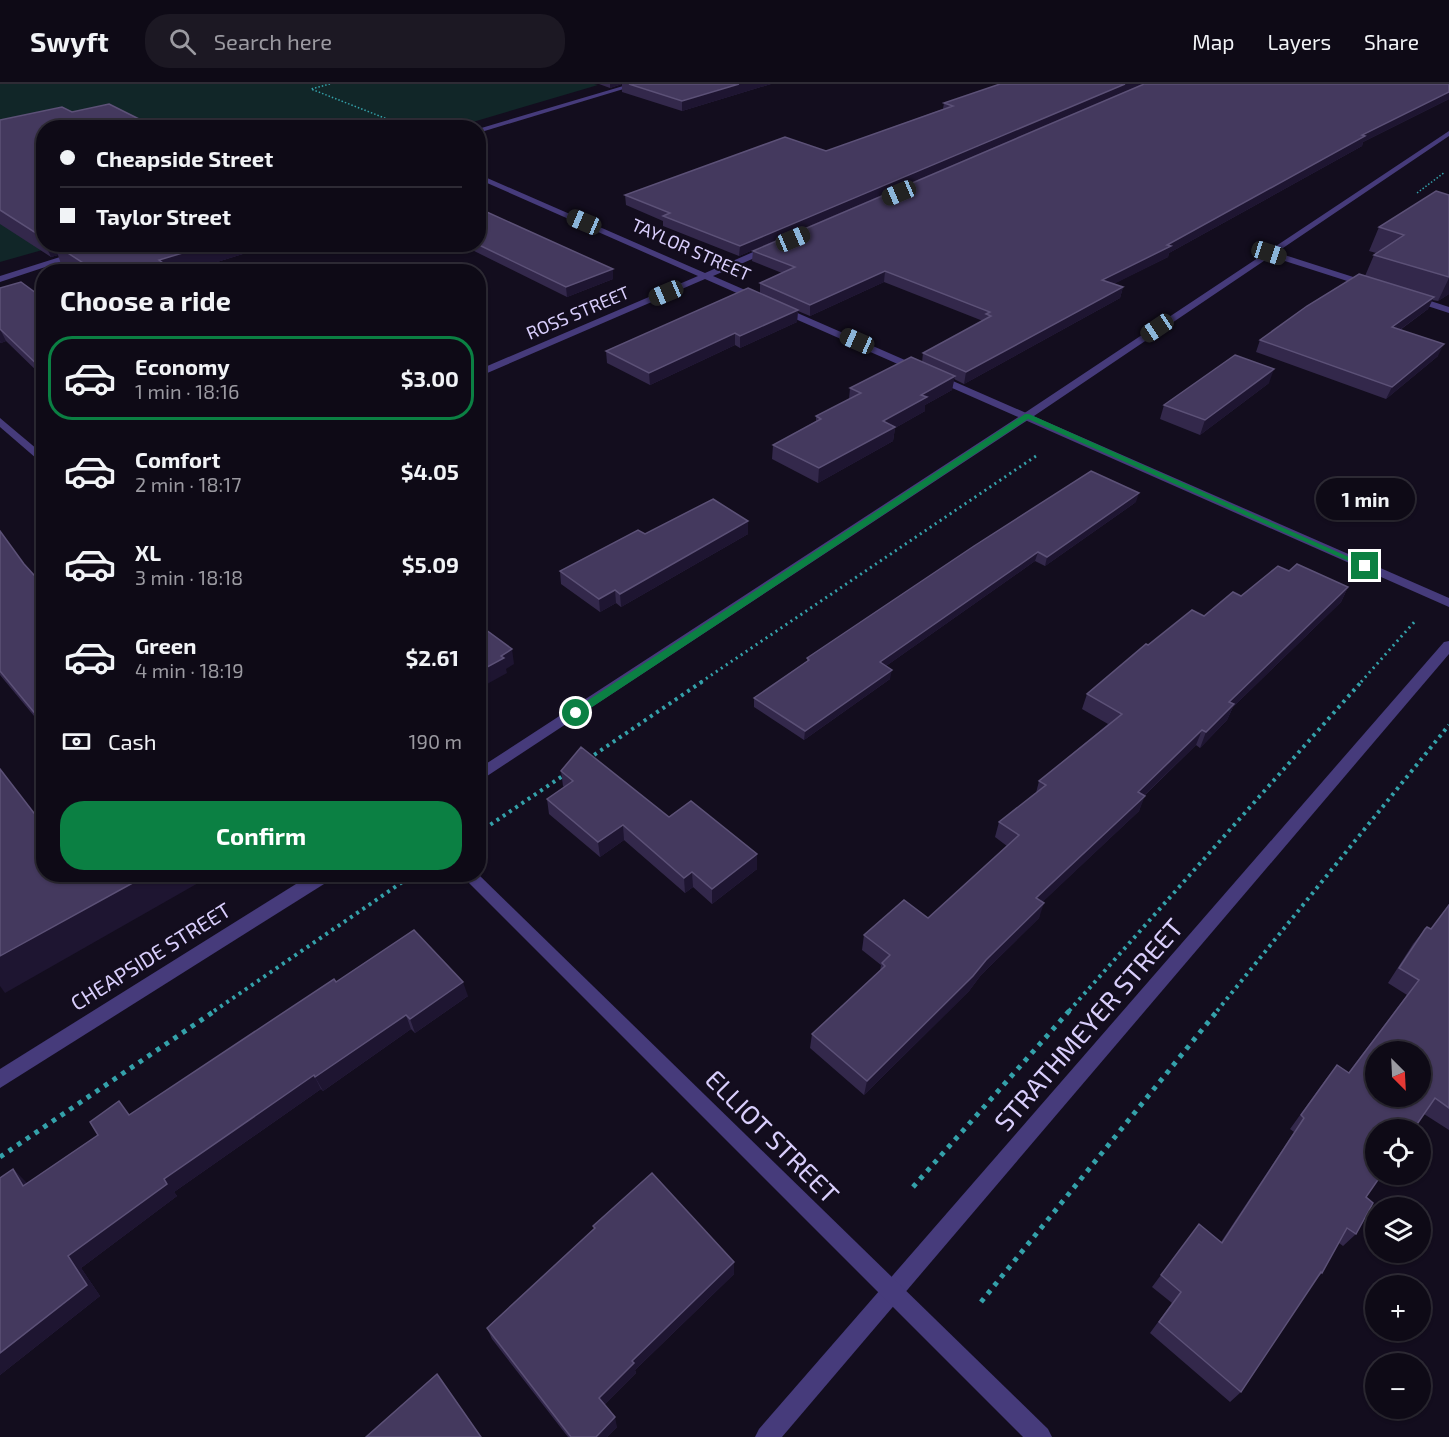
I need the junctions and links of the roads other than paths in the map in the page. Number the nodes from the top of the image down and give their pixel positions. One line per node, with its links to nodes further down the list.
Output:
1 (637, 84): 2 (street)
2 (486, 129)
3 (1449, 133): 7 (street)
4 (486, 179): 10 (street, TAYLOR STREET)
5 (784, 243): 10 (street, ROSS STREET)
6 (86, 252): 8 (street)
7 (1269, 253): 12 (street); 16 (street)
8 (48, 264)
9 (36, 268): 11 (street)
10 (708, 275): 15 (street, ROSS STREET); 16 (street, TAYLOR STREET)
11 (0, 279)
12 (1383, 289)
13 (1405, 296): 14 (street)
14 (1449, 310)
15 (486, 372)
16 (1027, 416): 19 (street, TAYLOR STREET); 21 (street)
17 (0, 421): 18 (street)
18 (36, 455)
19 (1449, 603)
20 (1449, 645): 25 (street, STRATHMEYER STREET)
21 (486, 772)
22 (313, 882): 24 (street, CHEAPSIDE STREET)
23 (476, 882): 25 (street, ELLIOT STREET)
24 (0, 1079)
25 (892, 1294): 26 (street, STRATHMEYER STREET); 27 (street, ELLIOT STREET)
26 (767, 1437)
27 (1040, 1437)

